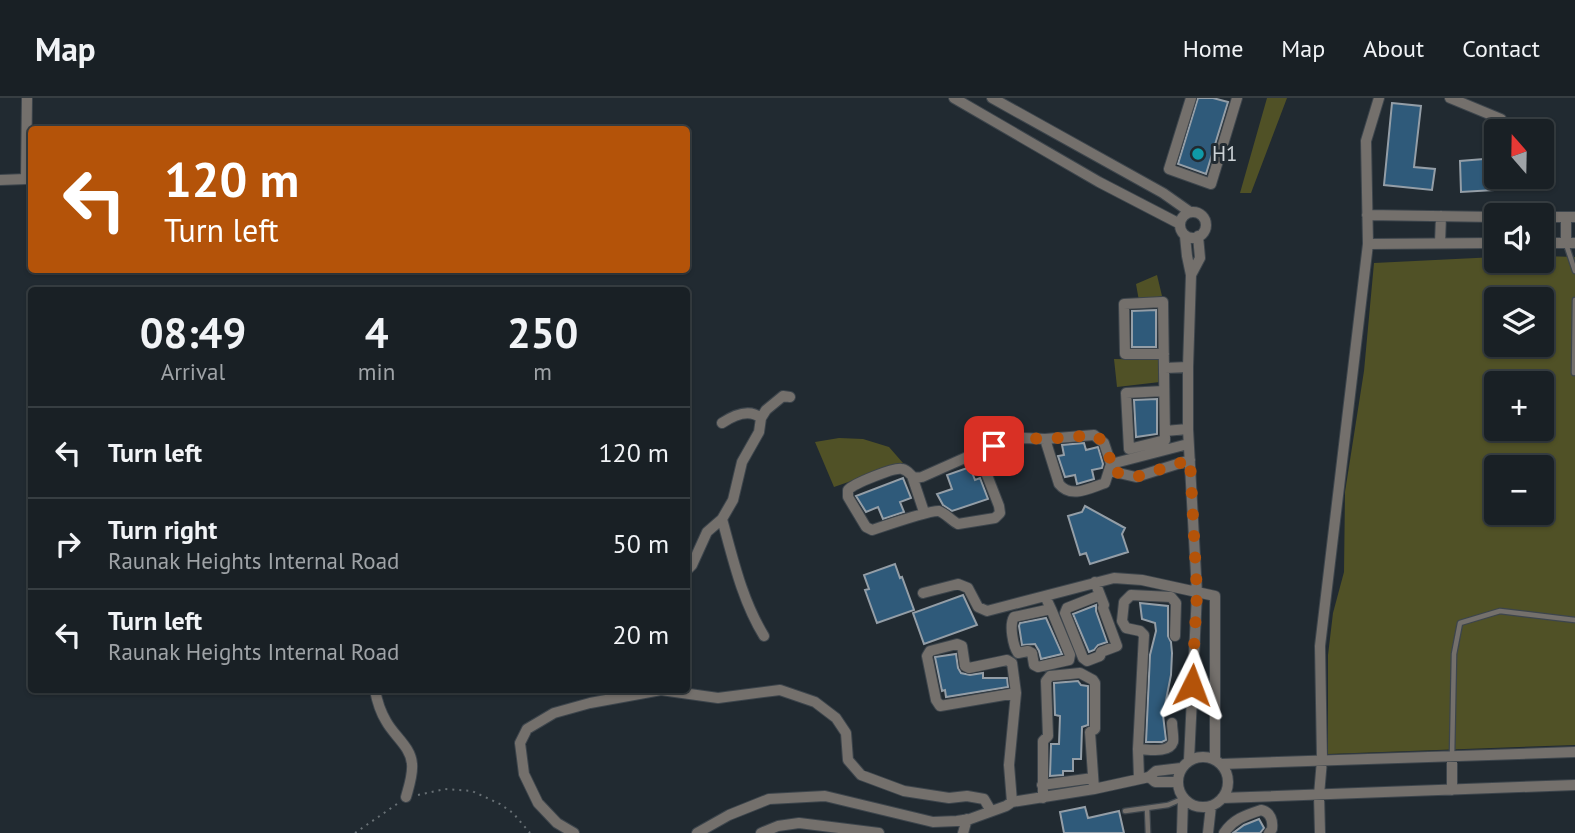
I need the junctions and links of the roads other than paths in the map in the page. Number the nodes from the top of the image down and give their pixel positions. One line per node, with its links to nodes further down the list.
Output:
1 (27, 98): 9 (street)
2 (954, 98): 15 (street)
3 (992, 98): 10 (street)
4 (1191, 98): 5 (street)
5 (1237, 98)
6 (1379, 98): 11 (street)
7 (1450, 98): 8 (street)
8 (1499, 119)
9 (0, 180)
10 (1190, 212): 15 (street); 17 (street)
11 (1367, 215): 12 (street); 18 (street)
12 (1441, 216): 13 (street); 19 (street)
13 (1484, 216)
14 (1570, 217): 21 (street)
15 (1180, 224): 16 (street)
16 (1185, 236): 17 (street); 23 (street)
17 (1199, 236): 23 (street)
18 (1368, 243): 19 (street); 62 (street)
19 (1440, 243): 20 (street)
20 (1484, 243)
21 (1571, 243): 22 (lane)
22 (1575, 271)
23 (1191, 275): 26 (street)
24 (1575, 300): 28 (lane)
25 (1164, 354): 25 (street); 27 (street)
26 (1188, 367): 27 (street); 33 (street)
27 (1165, 368): 29 (street)
28 (1574, 373)
29 (1164, 391): 34 (street); 34 (street)
30 (790, 397): 31 (street)
31 (761, 418): 32 (street); 42 (street)
32 (722, 423)
33 (1188, 429): 34 (street); 36 (street)
34 (1166, 431)
35 (1045, 439): 37 (street); 39 (street); 39 (street)
36 (1188, 444): 38 (street); 39 (street)
37 (978, 452): 40 (street); 41 (street)
38 (1190, 460): 39 (street); 46 (street)
39 (1110, 468)
40 (912, 476): 41 (street); 41 (street)
41 (924, 512)
42 (722, 519): 43 (street); 51 (street)
43 (690, 567)
44 (1095, 582): 46 (street); 47 (street); 48 (street)
45 (923, 593): 48 (street)
46 (1197, 593): 61 (street); 63 (street)
47 (1100, 594): 47 (street)
48 (1045, 596): 49 (street)
49 (1051, 609): 49 (street)
50 (1575, 620): 60 (lane)
51 (764, 636)
52 (1175, 636): 58 (street)
53 (376, 693): 72 (street)
54 (622, 693): 83 (street)
55 (683, 693): 79 (street)
56 (1016, 694): 56 (street); 76 (street)
57 (1172, 723): 58 (street)
58 (1138, 749): 65 (street)
59 (1575, 752): 60 (street)
60 (1452, 757): 62 (street); 70 (street)
61 (1189, 760): 63 (street); 64 (street)
62 (1322, 761): 63 (street); 71 (street)
63 (1218, 762): 75 (street)
64 (1181, 768): 65 (street); 66 (street)
65 (1144, 778): 66 (street); 67 (street)
66 (1177, 782): 74 (street)
67 (1094, 783): 68 (street); 68 (street); 73 (street)
68 (1042, 785): 73 (street)
69 (1575, 785): 70 (street)
70 (1452, 790): 71 (street)
71 (1320, 795): 75 (street); 92 (street)
72 (406, 797)
73 (1043, 797): 76 (street)
74 (1183, 798): 77 (street); 78 (lane); 89 (street)
75 (1222, 798): 77 (street)
76 (1012, 802): 79 (street)
77 (1211, 806): 82 (street)
78 (1147, 808): 80 (lane); 88 (lane)
79 (991, 811): 81 (street)
80 (1125, 811)
81 (967, 819): 84 (street); 87 (street)
82 (1208, 829): 90 (street)
83 (574, 833)
84 (697, 833)
85 (761, 833): 86 (street)
86 (879, 833)
87 (963, 833)
88 (1148, 833)
89 (1182, 833)
90 (1222, 833): 91 (street)
91 (1269, 833)
92 (1320, 833)

